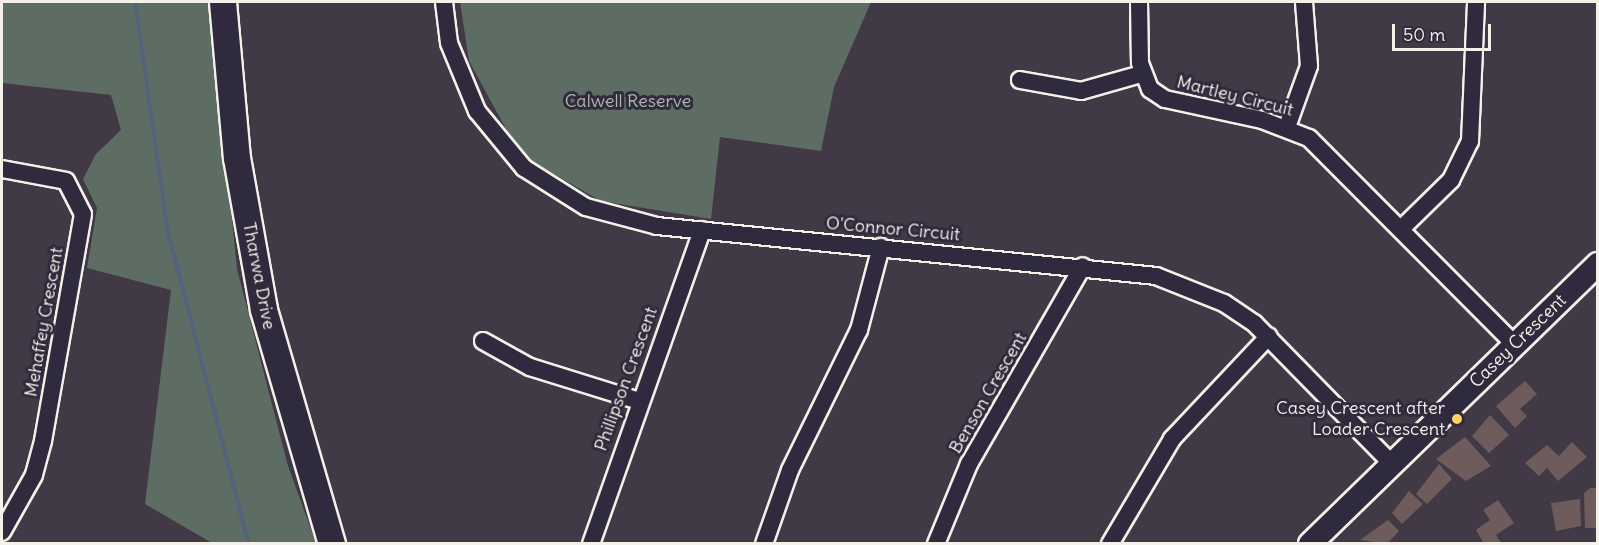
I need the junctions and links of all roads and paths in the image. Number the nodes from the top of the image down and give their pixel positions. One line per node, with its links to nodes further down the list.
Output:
1 (223, 2): 21 (main road, Tharwa Drive)
2 (444, 2): 11 (street, O'Connor Circuit)
3 (1139, 2): 6 (street)
4 (1304, 2): 8 (street)
5 (1476, 2): 10 (street)
6 (1141, 74): 7 (street); 8 (street, Martley Circuit)
7 (1020, 80)
8 (1287, 127): 10 (street, Martley Circuit)
9 (2, 169): 20 (street, Mehaffey Crescent)
10 (1402, 228): 17 (street, Martley Circuit)
11 (702, 230): 12 (street, O'Connor Circuit); 18 (street, Phillipson Crescent)
12 (881, 247): 14 (street, O'Connor Circuit); 23 (street)
13 (1598, 264): 17 (street, Casey Crescent)
14 (1083, 266): 15 (street, O'Connor Circuit); 24 (street, Benson Crescent)
15 (1269, 336): 19 (street, O'Connor Circuit); 25 (street)
16 (483, 341): 18 (street)
17 (1515, 345): 19 (street, Casey Crescent)
18 (639, 401): 22 (street, Phillipson Crescent)
19 (1392, 464): 26 (street, Casey Crescent)
20 (2, 532)
21 (332, 543)
22 (591, 543)
23 (764, 543)
24 (936, 543)
25 (1110, 543)
26 (1310, 543)

